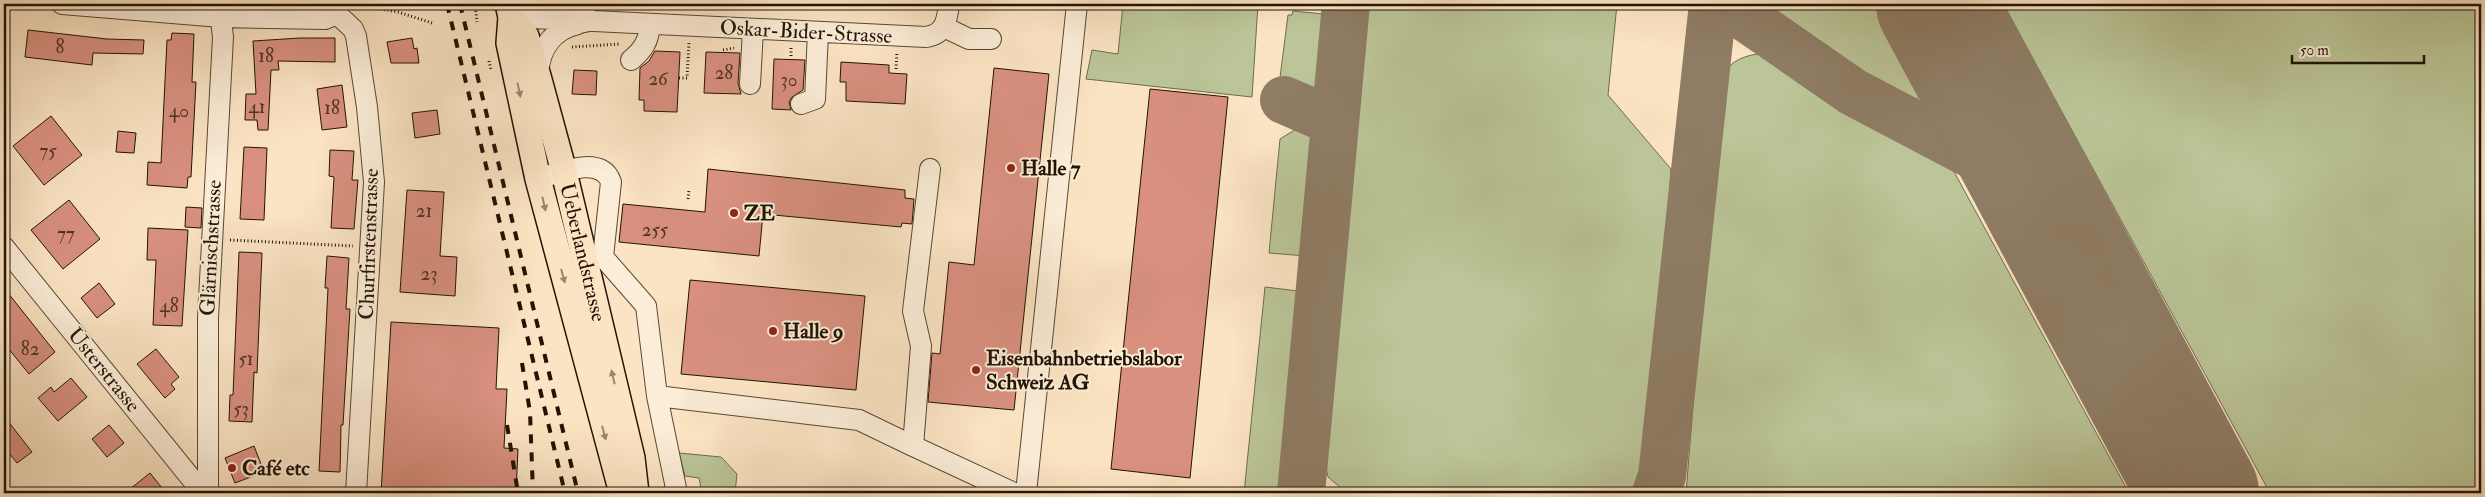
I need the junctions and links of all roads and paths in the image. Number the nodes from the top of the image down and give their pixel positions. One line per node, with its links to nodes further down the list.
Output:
1 (62, 4): 7 (street)
2 (475, 4): 10 (path)
3 (949, 4): 14 (street)
4 (1077, 4): 43 (street)
5 (363, 5): 11 (path)
6 (340, 9): 7 (street); 32 (street, Churfirstenstrasse)
7 (220, 10): 31 (street, Glärnischstrasse)
8 (509, 10): 9 (street, Oskar-Bider-Strasse); 22 (main road, Ueberlandstrasse); 28 (main road, Ueberlandstrasse, one-way to 28)
9 (585, 13): 12 (street, Oskar-Bider-Strasse); 22 (street, Oskar-Bider-Strasse)
10 (476, 22)
11 (432, 23)
12 (650, 24): 13 (street, Oskar-Bider-Strasse); 20 (street)
13 (752, 29): 15 (street, Oskar-Bider-Strasse); 24 (street)
14 (941, 30): 15 (street, Oskar-Bider-Strasse); 17 (street)
15 (818, 32): 25 (street)
16 (690, 37): 23 (path)
17 (991, 39)
18 (566, 46): 20 (path)
19 (897, 46): 21 (path)
20 (628, 52)
21 (896, 69)
22 (538, 76): 27 (main road, Ueberlandstrasse)
23 (679, 78)
24 (750, 84)
25 (801, 104)
26 (930, 169): 35 (street)
27 (564, 172): 28 (street); 34 (street); 40 (main road, Ueberlandstrasse, one-way to 27)
28 (538, 179): 39 (main road, Ueberlandstrasse, one-way to 39)
29 (688, 190): 30 (path)
30 (688, 199)
31 (211, 239): 32 (path); 37 (street, Glärnischstrasse)
32 (372, 246): 38 (street, Churfirstenstrasse)
33 (4, 247): 36 (street, Usterstrasse)
34 (657, 396): 35 (street); 41 (street)
35 (913, 446): 42 (street)
36 (204, 493)
37 (208, 493)
38 (356, 493)
39 (622, 493)
40 (636, 493)
41 (677, 493)
42 (1014, 493)
43 (1026, 493)

